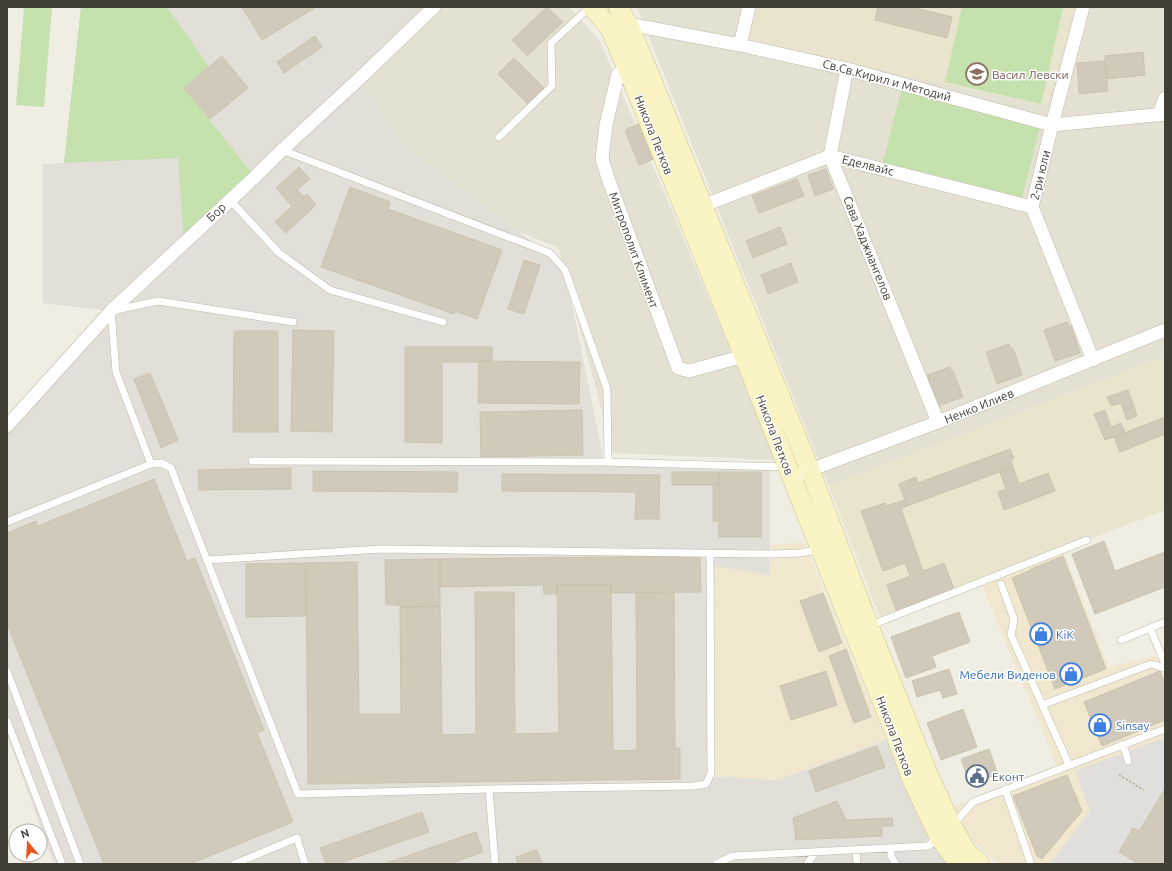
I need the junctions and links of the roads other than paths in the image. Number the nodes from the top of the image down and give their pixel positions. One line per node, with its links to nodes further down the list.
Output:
1 (434, 7): 13 (street, Бор)
2 (591, 7): 5 (main road, Никола Петков); 12 (lane)
3 (749, 7): 6 (street)
4 (1083, 7): 11 (street, 2-ри юли)
5 (619, 15): 6 (street, Св.Св.Кирил и Методий); 7 (main road, Никола Петков); 17 (main road, Никола Петков)
6 (740, 45): 8 (street, Св.Св.Кирил и Методий)
7 (627, 68): 17 (main road, Никола Петков); 22 (street, Митрополит Климент)
8 (847, 69): 11 (street, Св.Св.Кирил и Методий); 14 (street)
9 (1165, 98): 10 (street)
10 (1162, 114): 11 (street, Св.Св.Кирил и Методий)
11 (1052, 125): 16 (street, 2-ри юли)
12 (499, 137)
13 (282, 150): 15 (street, Бор); 27 (lane)
14 (830, 156): 16 (street, Еделвайс); 17 (street, Еделвайс); 24 (street, Сава Хаджиангелов)
15 (230, 200): 18 (street, Бор); 20 (lane)
16 (1032, 206): 23 (street, 2-ри юли)
17 (695, 209): 22 (main road, Никола Петков); 29 (main road, Никола Петков)
18 (111, 311): 19 (lane); 25 (street, Бор); 28 (lane)
19 (293, 322)
20 (443, 322)
21 (1165, 330): 23 (street, Ненко Илиев)
22 (744, 356): 30 (main road, Никола Петков)
23 (1093, 360): 24 (street, Ненко Илиев)
24 (938, 422): 29 (street, Ненко Илиев)
25 (7, 426)
26 (252, 461): 27 (lane)
27 (608, 462): 30 (lane)
28 (151, 464): 31 (lane); 35 (lane)
29 (810, 470): 30 (street, Ненко Илиев); 38 (main road, Никола Петков)
30 (790, 472): 33 (main road, Никола Петков)
31 (7, 522)
32 (1087, 540): 38 (lane)
33 (820, 549): 34 (lane); 52 (main road, Никола Петков)
34 (710, 553): 35 (lane); 51 (lane)
35 (207, 560): 51 (lane)
36 (1001, 584): 44 (lane)
37 (1165, 622): 39 (lane)
38 (869, 626): 52 (main road, Никола Петков)
39 (1150, 628): 40 (lane); 41 (lane)
40 (1121, 640)
41 (1165, 664)
42 (1165, 668): 44 (lane)
43 (7, 671): 57 (lane)
44 (1042, 705): 49 (lane)
45 (7, 720): 56 (lane)
46 (1165, 729): 47 (lane)
47 (1121, 746): 48 (lane); 49 (lane)
48 (1128, 761)
49 (1068, 765): 50 (lane)
50 (1005, 788): 52 (lane); 67 (lane)
51 (489, 789): 60 (lane)
52 (946, 831): 53 (lane); 65 (main road, Никола Петков); 66 (main road, Никола Петков)
53 (891, 848): 54 (lane); 64 (lane)
54 (856, 850): 55 (lane); 63 (lane)
55 (816, 852): 61 (lane); 62 (lane)
56 (62, 864)
57 (80, 864)
58 (234, 864): 59 (lane)
59 (305, 864)
60 (495, 864)
61 (716, 864)
62 (807, 864)
63 (857, 864)
64 (896, 864)
65 (959, 864)
66 (980, 864)
67 (1031, 864)

